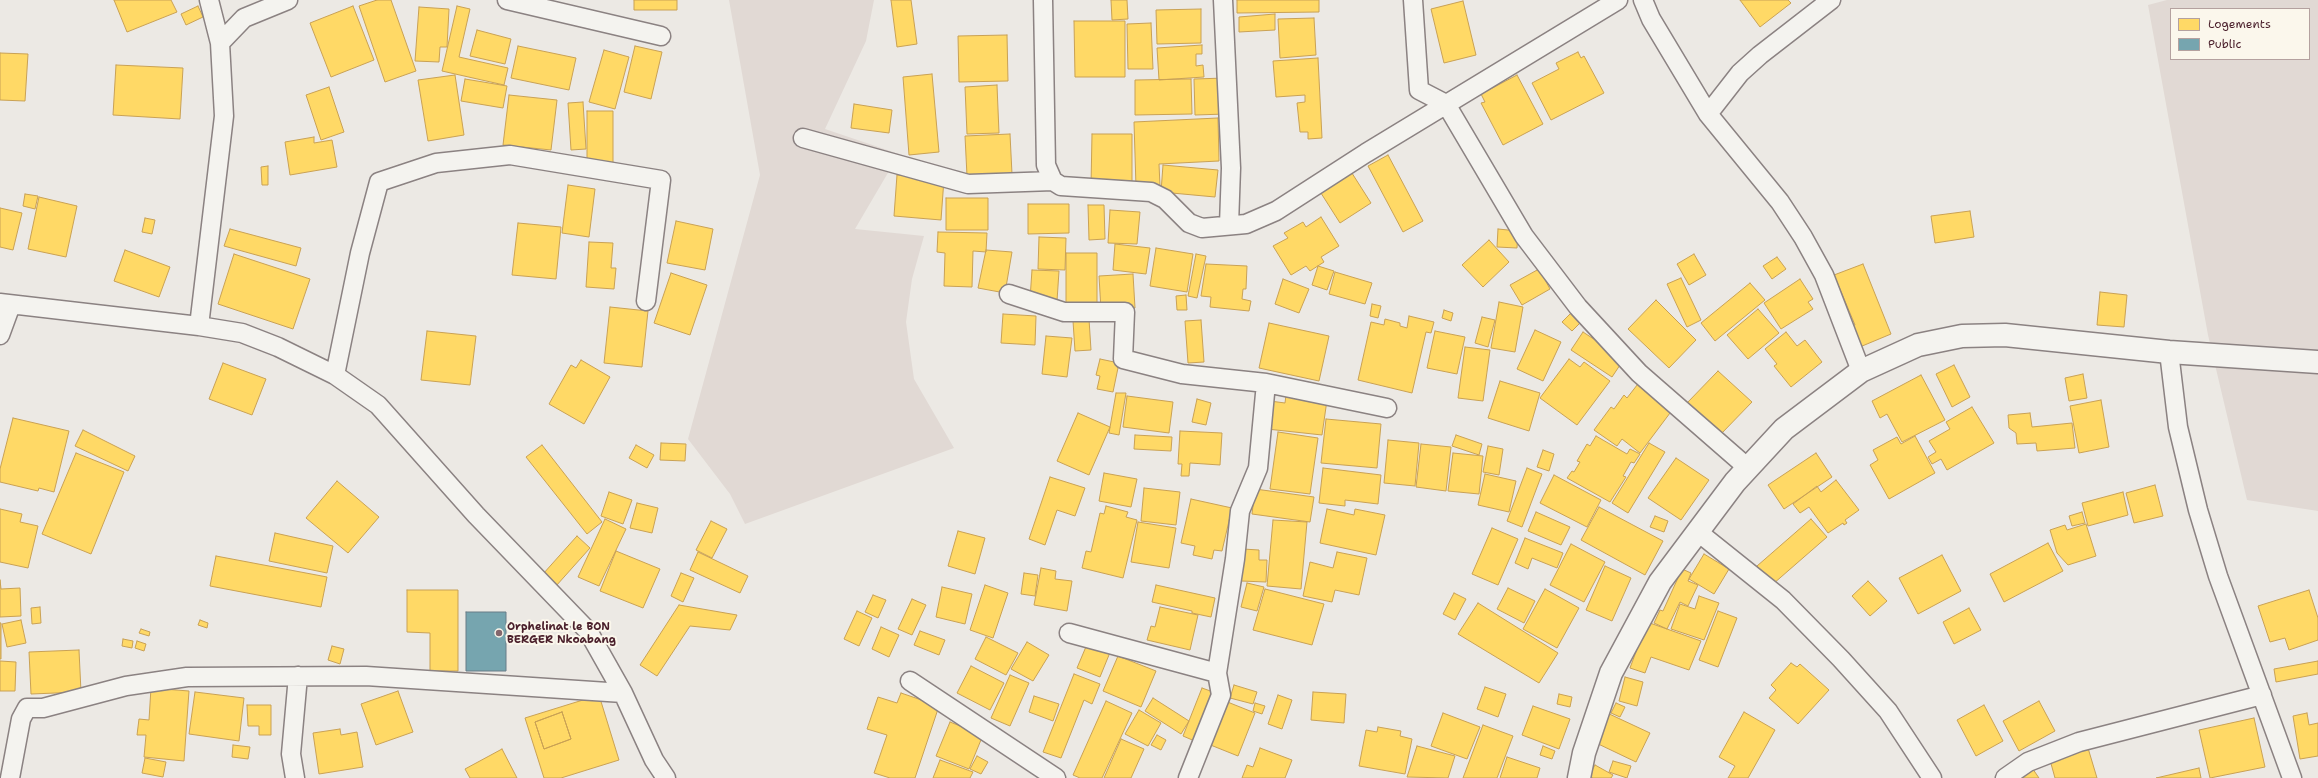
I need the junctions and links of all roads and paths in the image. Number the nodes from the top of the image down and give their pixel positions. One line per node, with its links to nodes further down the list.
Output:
1 (208, 0): 11 (street)
2 (288, 0): 11 (street)
3 (507, 0): 10 (street)
4 (1043, 0): 15 (street)
5 (1223, 0): 16 (street)
6 (1413, 0): 12 (street)
7 (1618, 0): 12 (street)
8 (1643, 0): 13 (street)
9 (1831, 0): 13 (street)
10 (661, 36)
11 (220, 43): 20 (street)
12 (1446, 104): 16 (street); 28 (street)
13 (1708, 114): 24 (street)
14 (803, 138): 15 (street)
15 (1053, 181): 16 (street)
16 (1229, 225)
17 (1009, 294): 26 (street)
18 (646, 301): 25 (street)
19 (6, 304): 20 (street); 21 (street)
20 (199, 326): 25 (street)
21 (0, 335)
22 (2169, 352): 23 (street); 24 (street); 35 (street)
23 (2318, 362)
24 (1861, 371): 28 (street)
25 (335, 375): 34 (street)
26 (1266, 383): 27 (street); 31 (street)
27 (1387, 408)
28 (1748, 468): 29 (street)
29 (1698, 532): 41 (street); 42 (street)
30 (1069, 633): 31 (street)
31 (1217, 673): 40 (street)
32 (298, 676): 34 (street); 36 (street); 37 (street)
33 (910, 681): 39 (street)
34 (623, 693): 38 (street)
35 (2262, 695): 43 (street); 44 (street)
36 (10, 778)
37 (295, 778)
38 (666, 778)
39 (1056, 778)
40 (1188, 778)
41 (1579, 778)
42 (1932, 778)
43 (2005, 778)
44 (2292, 778)

